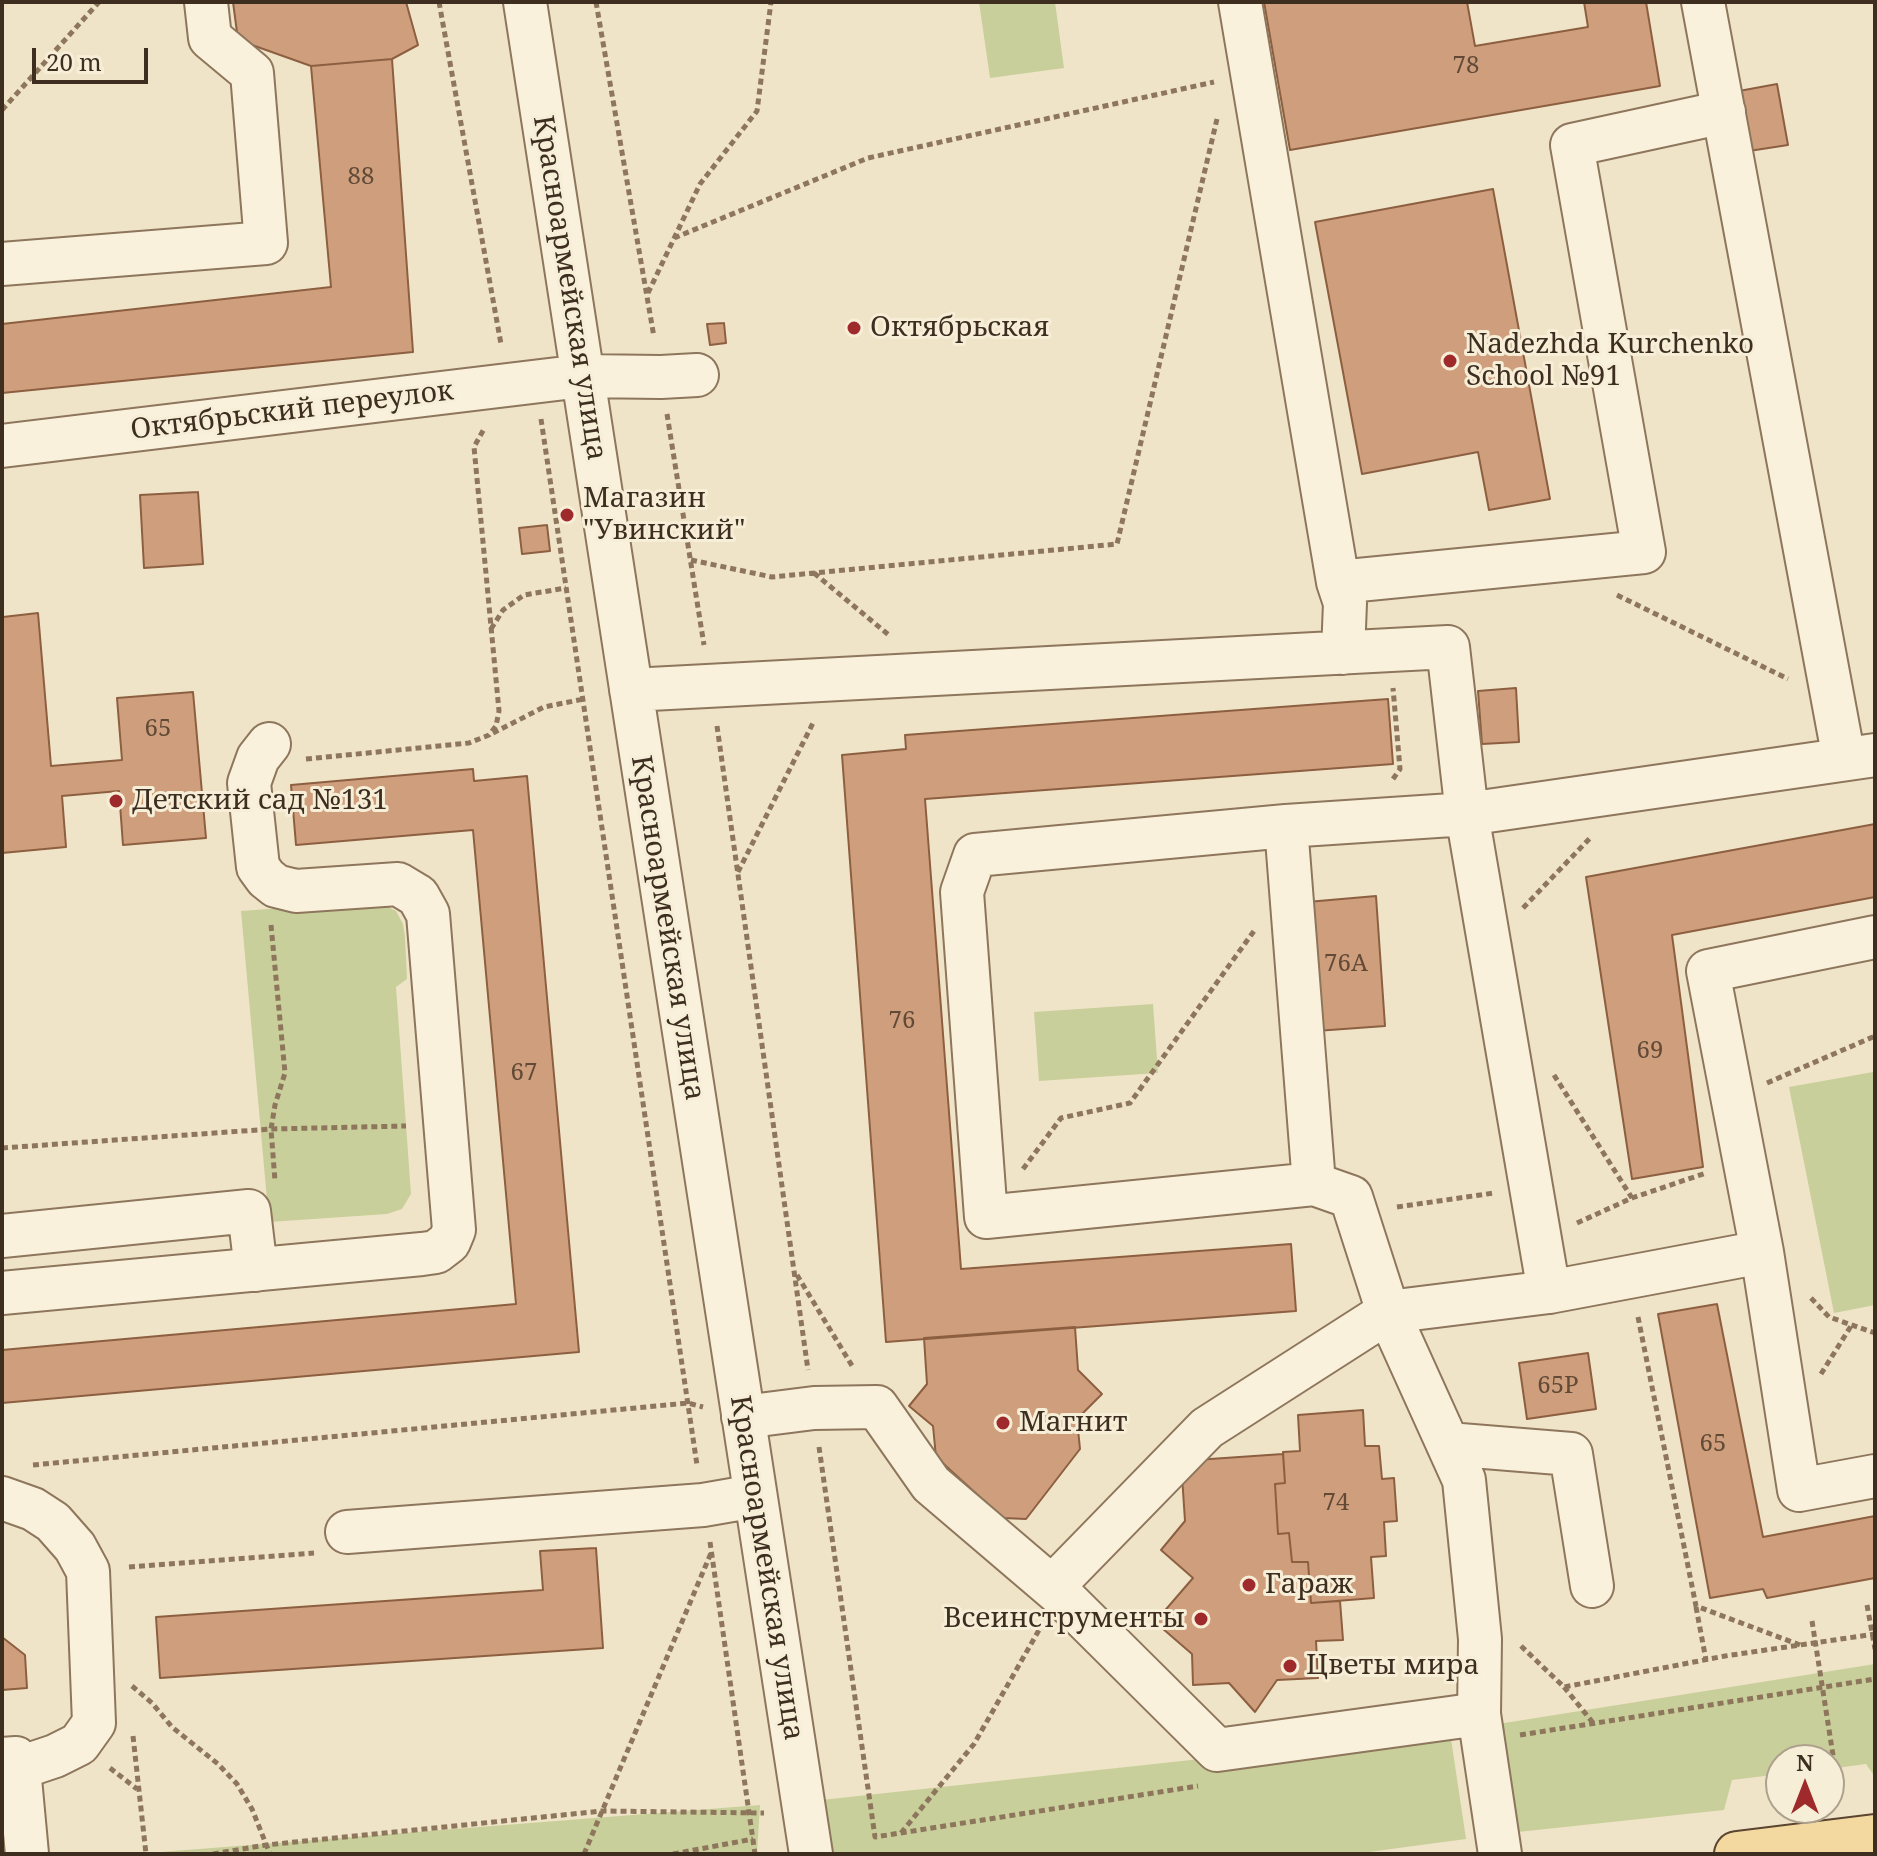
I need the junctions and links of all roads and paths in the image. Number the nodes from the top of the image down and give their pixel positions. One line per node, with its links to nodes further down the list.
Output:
1 (99, 2): 9 (path)
2 (206, 2): 13 (street)
3 (439, 2): 17 (path)
4 (525, 2): 16 (street, Красноармейская улица)
5 (771, 2): 12 (path)
6 (1240, 2): 22 (street)
7 (1703, 2): 11 (street)
8 (1227, 79): 12 (path)
9 (2, 110)
10 (1219, 110): 21 (path)
11 (1724, 112): 22 (street); 33 (street)
12 (674, 238): 14 (path)
13 (2, 264)
14 (647, 294)
15 (697, 375): 16 (street, Октябрьский переулок)
16 (582, 376): 17 (street, Октябрьский переулок); 31 (street, Красноармейская улица)
17 (535, 381): 19 (street, Октябрьский переулок); 23 (path)
18 (485, 428): 25 (path)
19 (2, 446)
20 (691, 560): 21 (path)
21 (814, 572): 28 (path)
22 (1338, 582): 27 (street)
23 (566, 588): 25 (path); 32 (path)
24 (1616, 595): 33 (path)
25 (491, 630): 34 (path)
26 (1390, 651): 27 (street); 37 (street); 38 (path)
27 (1343, 653): 28 (street)
28 (937, 675): 29 (street)
29 (834, 681): 30 (street); 41 (path)
30 (711, 687): 31 (street); 41 (path)
31 (631, 690): 32 (path); 72 (street, Красноармейская улица)
32 (583, 699): 34 (path); 69 (path)
33 (1835, 703): 36 (street)
34 (489, 735): 35 (path)
35 (286, 752): 42 (street)
36 (1860, 757): 37 (street)
37 (1467, 814): 38 (street); 45 (street)
38 (1362, 821): 39 (street)
39 (1286, 826): 53 (street); 58 (street)
40 (1595, 833): 45 (path)
41 (738, 873): 63 (path)
42 (276, 886): 49 (path); 50 (street)
43 (1255, 929): 58 (path)
44 (1875, 937): 48 (street)
45 (1490, 944): 54 (street)
46 (1875, 1036): 48 (path)
47 (1547, 1064): 56 (path)
48 (1734, 1098): 52 (street)
49 (271, 1129): 50 (path); 51 (path); 55 (path)
50 (446, 1133): 62 (street)
51 (2, 1148)
52 (1745, 1161): 56 (path); 61 (street)
53 (1314, 1184): 57 (street); 58 (street)
54 (1531, 1188): 57 (path); 60 (street)
55 (276, 1191)
56 (1632, 1198): 60 (path)
57 (1356, 1212): 67 (street)
58 (986, 1217)
59 (2, 1236): 62 (street)
60 (1540, 1240): 65 (street)
61 (1762, 1252): 64 (street); 68 (path); 74 (street)
62 (256, 1270): 66 (street)
63 (794, 1270): 70 (path); 71 (path)
64 (1630, 1277): 65 (street); 83 (path)
65 (1549, 1292): 67 (street)
66 (2, 1293)
67 (1388, 1312): 73 (street); 81 (street)
68 (1875, 1333)
69 (688, 1403): 75 (path); 77 (path)
70 (877, 1407): 71 (street); 81 (street)
71 (814, 1408): 72 (street); 102 (path)
72 (743, 1417): 76 (street, Красноармейская улица)
73 (1448, 1444): 80 (street); 93 (street)
74 (1875, 1476)
75 (10, 1482): 97 (street)
76 (755, 1496): 77 (street); 101 (street, Красноармейская улица)
77 (703, 1505): 78 (street); 79 (path)
78 (347, 1532)
79 (712, 1552): 98 (path); 99 (path)
80 (1592, 1586)
81 (1056, 1591): 93 (street); 100 (path)
82 (1867, 1605): 85 (path)
83 (1696, 1606): 88 (path); 90 (path)
84 (1812, 1621): 86 (path)
85 (1874, 1634): 86 (path); 89 (path)
86 (1816, 1642): 88 (path); 96 (path)
87 (1520, 1645): 91 (path)
88 (1800, 1645): 90 (path)
89 (1875, 1649)
90 (1706, 1660): 91 (path)
91 (1564, 1687): 94 (path)
92 (130, 1698): 105 (path)
93 (1479, 1714): 113 (street)
94 (1594, 1724)
95 (133, 1729): 107 (path)
96 (1831, 1744)
97 (10, 1764): 106 (street)
98 (602, 1811): 99 (path); 105 (path); 110 (path)
99 (749, 1812): 101 (path); 104 (path)
100 (901, 1833)
101 (808, 1836)
102 (875, 1837)
103 (1875, 1837): 114 (main road)
104 (753, 1839): 111 (path); 112 (path)
105 (266, 1845): 108 (path); 109 (path)
106 (27, 1854)
107 (146, 1854)
108 (213, 1854)
109 (270, 1854)
110 (584, 1854)
111 (673, 1854)
112 (755, 1854)
113 (1500, 1854)
114 (1737, 1854)

